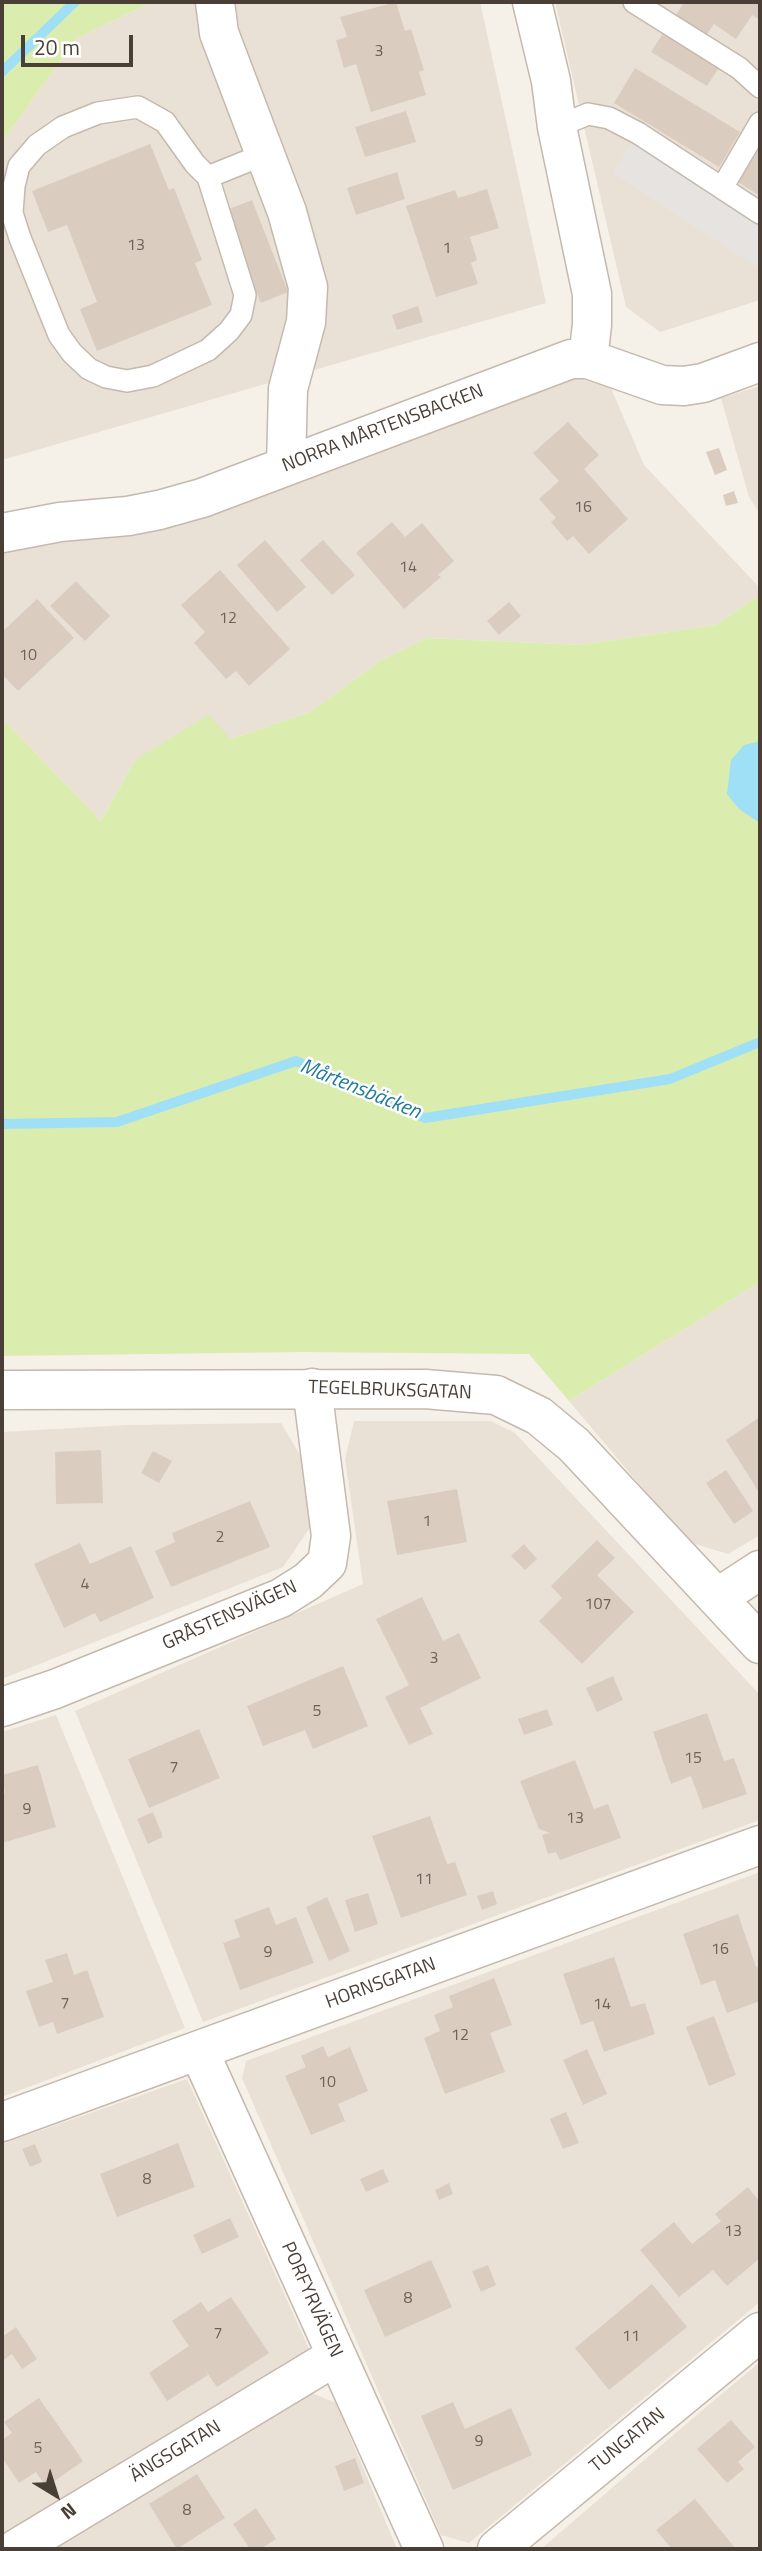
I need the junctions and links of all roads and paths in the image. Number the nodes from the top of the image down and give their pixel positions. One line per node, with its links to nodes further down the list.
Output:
1 (215, 2): 7 (street)
2 (532, 2): 6 (street)
3 (634, 2): 4 (lane)
4 (760, 87)
5 (760, 122): 9 (lane)
6 (557, 127): 9 (lane); 11 (street)
7 (265, 154): 8 (lane); 13 (street)
8 (208, 177): 8 (lane)
9 (722, 188): 10 (lane)
10 (760, 213)
11 (588, 359): 12 (street, NORRA MÅRTENSBACKEN); 13 (street, NORRA MÅRTENSBACKEN)
12 (760, 362)
13 (286, 467): 14 (street, NORRA MÅRTENSBACKEN)
14 (2, 533)
15 (312, 1388): 16 (street, TEGELBRUKSGATAN); 18 (street, TEGELBRUKSGATAN); 20 (street, GRÅSTENSVÄGEN)
16 (2, 1390)
17 (760, 1570): 18 (street)
18 (717, 1598): 19 (street, TEGELBRUKSGATAN)
19 (760, 1644)
20 (2, 1707)
21 (760, 1845): 22 (street, HORNSGATAN)
22 (200, 2051): 23 (street, HORNSGATAN); 25 (street, PORFYRVÄGEN)
23 (2, 2122)
24 (760, 2332): 28 (street, TUNGATAN)
25 (336, 2356): 26 (street, ÄNGSGATAN); 27 (street, PORFYRVÄGEN)
26 (16, 2549)
27 (424, 2549)
28 (497, 2549)

